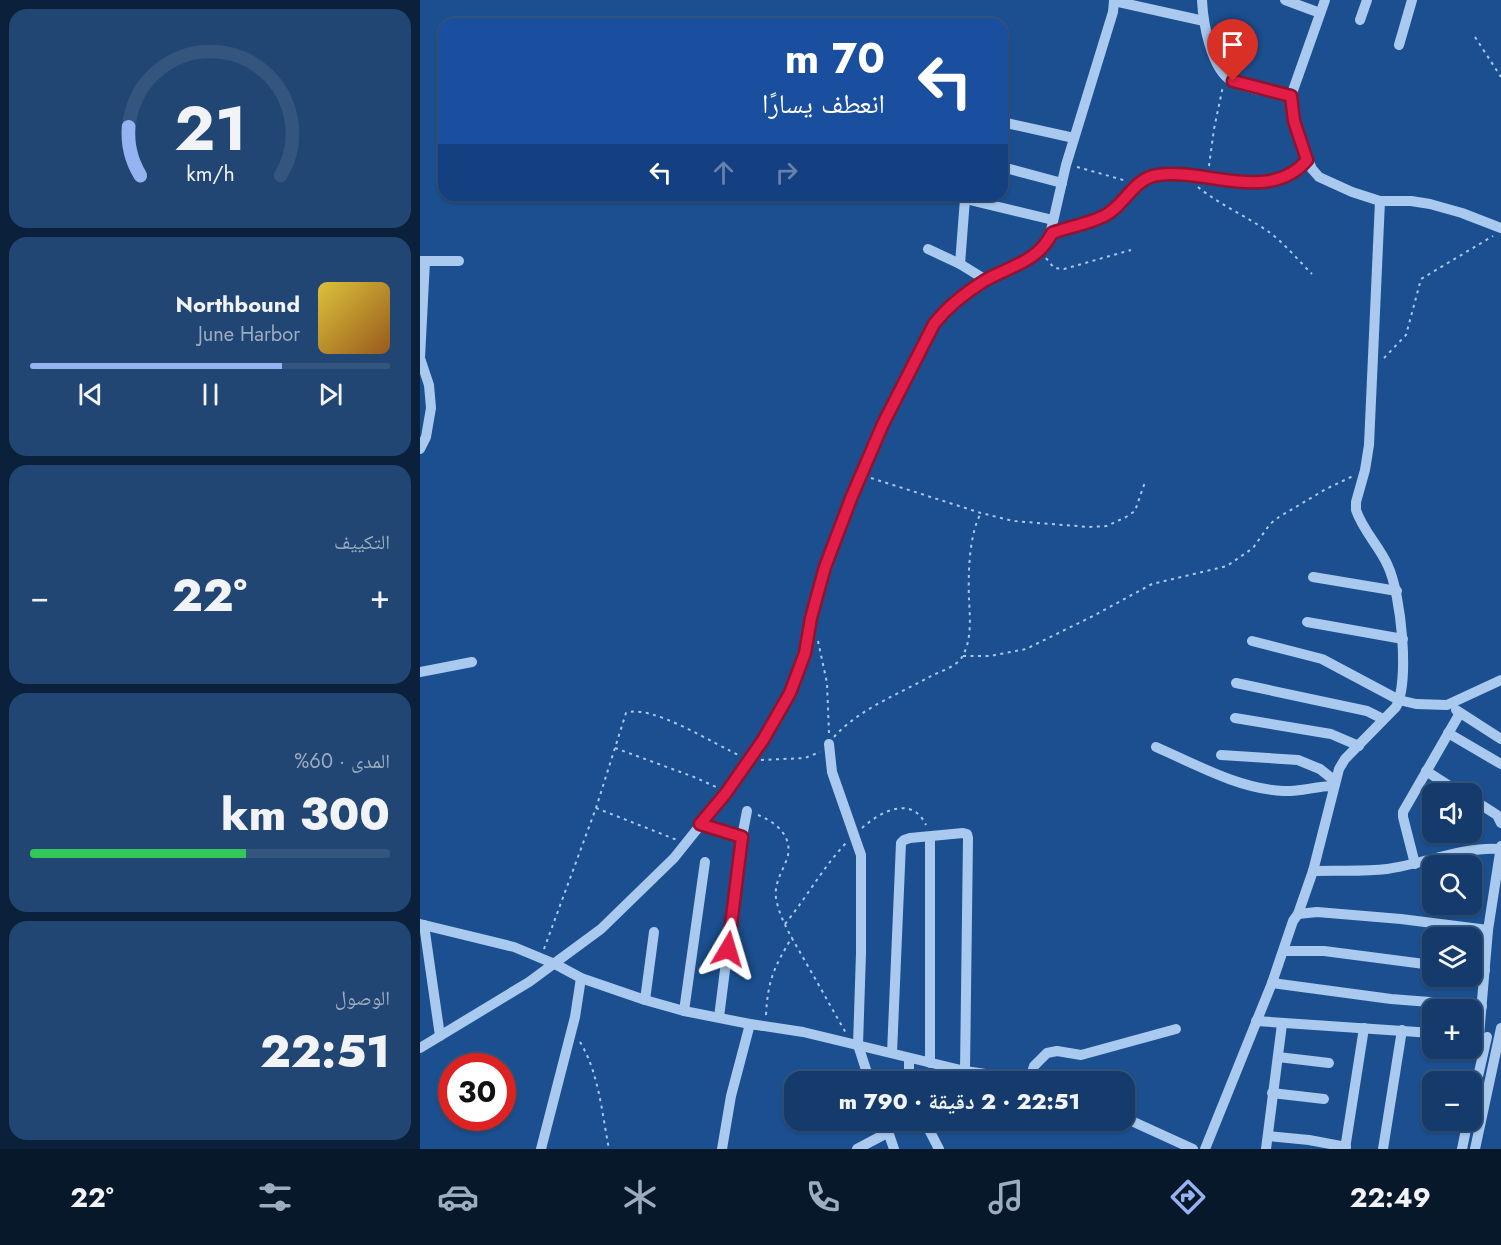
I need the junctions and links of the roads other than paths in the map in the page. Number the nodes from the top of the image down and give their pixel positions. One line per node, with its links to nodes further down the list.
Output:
1 (1113, 0): 9 (street); 13 (street)
2 (1202, 0): 9 (street)
3 (1285, 0): 7 (street)
4 (1325, 0): 7 (street)
5 (1367, 0): 8 (street)
6 (1412, 0): 10 (street)
7 (1320, 13): 11 (street)
8 (1360, 20)
9 (1204, 21): 11 (street)
10 (1399, 45)
11 (1291, 96): 14 (street)
12 (1008, 123): 13 (street)
13 (1074, 138): 16 (street)
14 (1307, 160): 19 (street); 22 (street)
15 (1008, 169): 16 (street)
16 (1062, 183): 20 (street)
17 (965, 201): 26 (street)
18 (973, 201): 20 (street)
19 (1380, 201): 21 (street); 30 (street)
20 (1053, 220): 22 (street)
21 (1501, 229)
22 (1052, 233): 27 (street)
23 (928, 249): 26 (street)
24 (423, 261): 25 (street); 28 (street)
25 (459, 261)
26 (960, 264): 27 (street)
27 (986, 280): 56 (street)
28 (420, 449)
29 (1313, 578): 30 (street)
30 (1397, 591): 32 (street)
31 (1307, 622): 32 (street)
32 (1403, 639): 38 (street)
33 (1252, 641): 38 (street)
34 (472, 662): 35 (street)
35 (420, 672)
36 (1501, 680): 39 (street)
37 (1236, 683): 42 (street)
38 (1399, 700): 39 (street); 42 (street)
39 (1447, 705): 40 (street)
40 (1460, 713): 43 (street); 44 (street)
41 (1234, 718): 46 (street)
42 (1383, 719): 46 (street)
43 (1448, 733): 49 (street); 50 (street)
44 (1501, 739)
45 (829, 744): 89 (street)
46 (1359, 746): 51 (street)
47 (1156, 747): 51 (street)
48 (1221, 755): 51 (street)
49 (1501, 764)
50 (1426, 771): 52 (street); 61 (street)
51 (1334, 783): 62 (street)
52 (1445, 783)
53 (1482, 805): 55 (street)
54 (747, 811): 57 (street)
55 (1501, 823)
56 (700, 824): 57 (street); 68 (street)
57 (742, 837): 78 (street)
58 (930, 837): 91 (street); 95 (street); 99 (street)
59 (1501, 848): 61 (street); 65 (street)
60 (705, 862): 77 (street)
61 (1415, 864): 62 (street)
62 (1313, 871): 63 (street)
63 (1298, 914): 65 (street); 67 (street)
64 (422, 924): 68 (street); 87 (street)
65 (1488, 930): 71 (street)
66 (654, 932): 74 (street)
67 (1284, 951): 69 (street); 73 (street)
68 (555, 964): 72 (street); 87 (street)
69 (1422, 964)
70 (1482, 970): 71 (street)
71 (1485, 970): 76 (street)
72 (581, 978): 74 (street); 109 (street)
73 (1272, 983): 75 (street); 79 (street)
74 (645, 1000): 77 (street)
75 (1422, 1001)
76 (1482, 1006)
77 (684, 1011): 78 (street)
78 (719, 1017): 80 (street)
79 (1256, 1021): 81 (street); 115 (street)
80 (750, 1024): 89 (street); 110 (street)
81 (1282, 1024): 82 (street); 92 (street)
82 (1364, 1028): 84 (street); 108 (street)
83 (1176, 1029): 100 (street)
84 (1402, 1030): 85 (street); 117 (street)
85 (1422, 1031)
86 (1500, 1033): 88 (street); 96 (street)
87 (440, 1036): 90 (street)
88 (1482, 1036)
89 (855, 1045): 91 (street); 97 (street)
90 (420, 1048)
91 (892, 1053): 93 (street)
92 (1278, 1057): 94 (street); 101 (street)
93 (909, 1059): 95 (street); 98 (street)
94 (1329, 1063)
95 (930, 1064): 99 (street)
96 (1497, 1064): 119 (street)
97 (866, 1071)
98 (909, 1071)
99 (964, 1071)
100 (1032, 1071)
101 (1272, 1093): 102 (street); 107 (street)
102 (1324, 1099)
103 (1135, 1123): 114 (street)
104 (930, 1131): 113 (street)
105 (1466, 1131): 118 (street)
106 (888, 1132): 111 (street); 112 (street)
107 (1268, 1136): 108 (street); 116 (street)
108 (1346, 1148)
109 (541, 1149)
110 (722, 1149)
111 (857, 1149)
112 (894, 1149)
113 (939, 1149)
114 (1193, 1149)
115 (1205, 1149)
116 (1266, 1149)
117 (1383, 1149)
118 (1462, 1149)
119 (1475, 1149)

